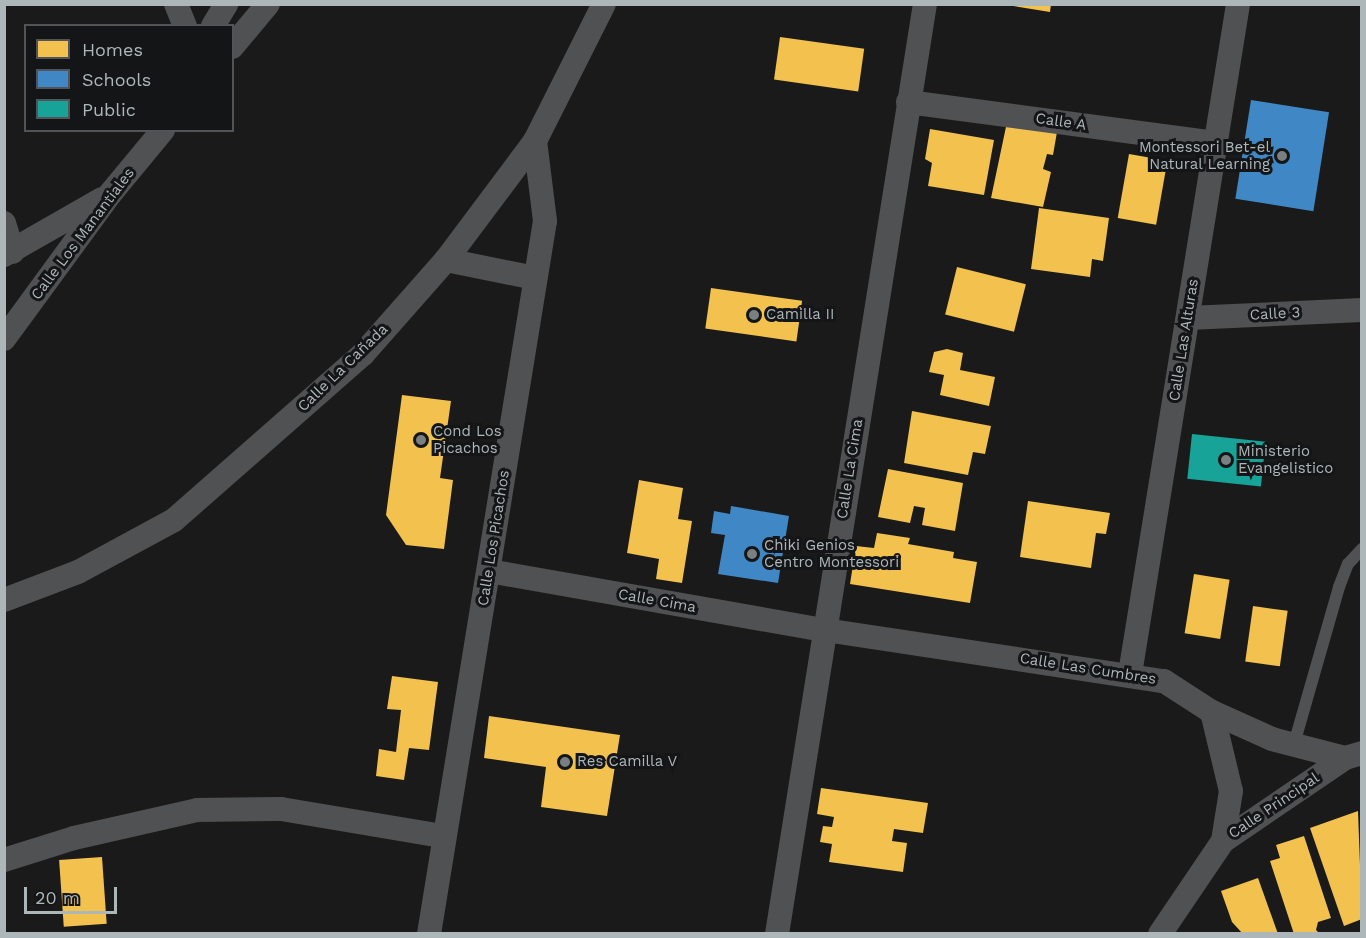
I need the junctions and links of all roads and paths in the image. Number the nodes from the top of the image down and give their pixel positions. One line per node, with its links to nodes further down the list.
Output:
1 (176, 4): 7 (street)
2 (226, 4): 8 (street)
3 (268, 4): 9 (street)
4 (604, 4): 13 (street, Calle La Cañada)
5 (925, 4): 10 (street, Calle La Cima)
6 (1238, 4): 14 (street, Calle Las Alturas)
7 (184, 24)
8 (214, 24)
9 (234, 45)
10 (908, 102): 14 (street, Calle A); 26 (street, Calle La Cima)
11 (148, 132): 15 (street)
12 (161, 132): 15 (street, Calle Los Manantiales)
13 (535, 141): 18 (street, Calle La Cañada); 19 (street, Calle Los Picachos)
14 (1215, 143): 21 (street, Calle Las Alturas)
15 (110, 194): 17 (street); 22 (street, Calle Los Manantiales)
16 (4, 223): 17 (street)
17 (9, 254)
18 (446, 260): 19 (street); 25 (street, Calle La Cañada)
19 (535, 278): 24 (street, Calle Los Picachos)
20 (1362, 310): 21 (street, Calle 3)
21 (1188, 318): 27 (street, Calle Las Alturas)
22 (4, 339)
23 (1362, 549): 29 (lane)
24 (489, 571): 26 (street, Calle Cima); 31 (street, Calle Los Picachos)
25 (4, 600)
26 (825, 630): 27 (street, Calle Las Cumbres); 35 (street, Calle La Cima)
27 (1130, 674): 28 (street, Calle Las Cumbres)
28 (1212, 712): 29 (street, Calle Las Cumbres); 32 (street)
29 (1294, 744): 30 (street, Calle Las Cumbres)
30 (1353, 755): 32 (street, Calle Principal)
31 (443, 836): 33 (street); 34 (street, Calle Los Picachos)
32 (1223, 841): 36 (street, Calle Principal)
33 (4, 860)
34 (429, 933)
35 (777, 933)
36 (1160, 933)

